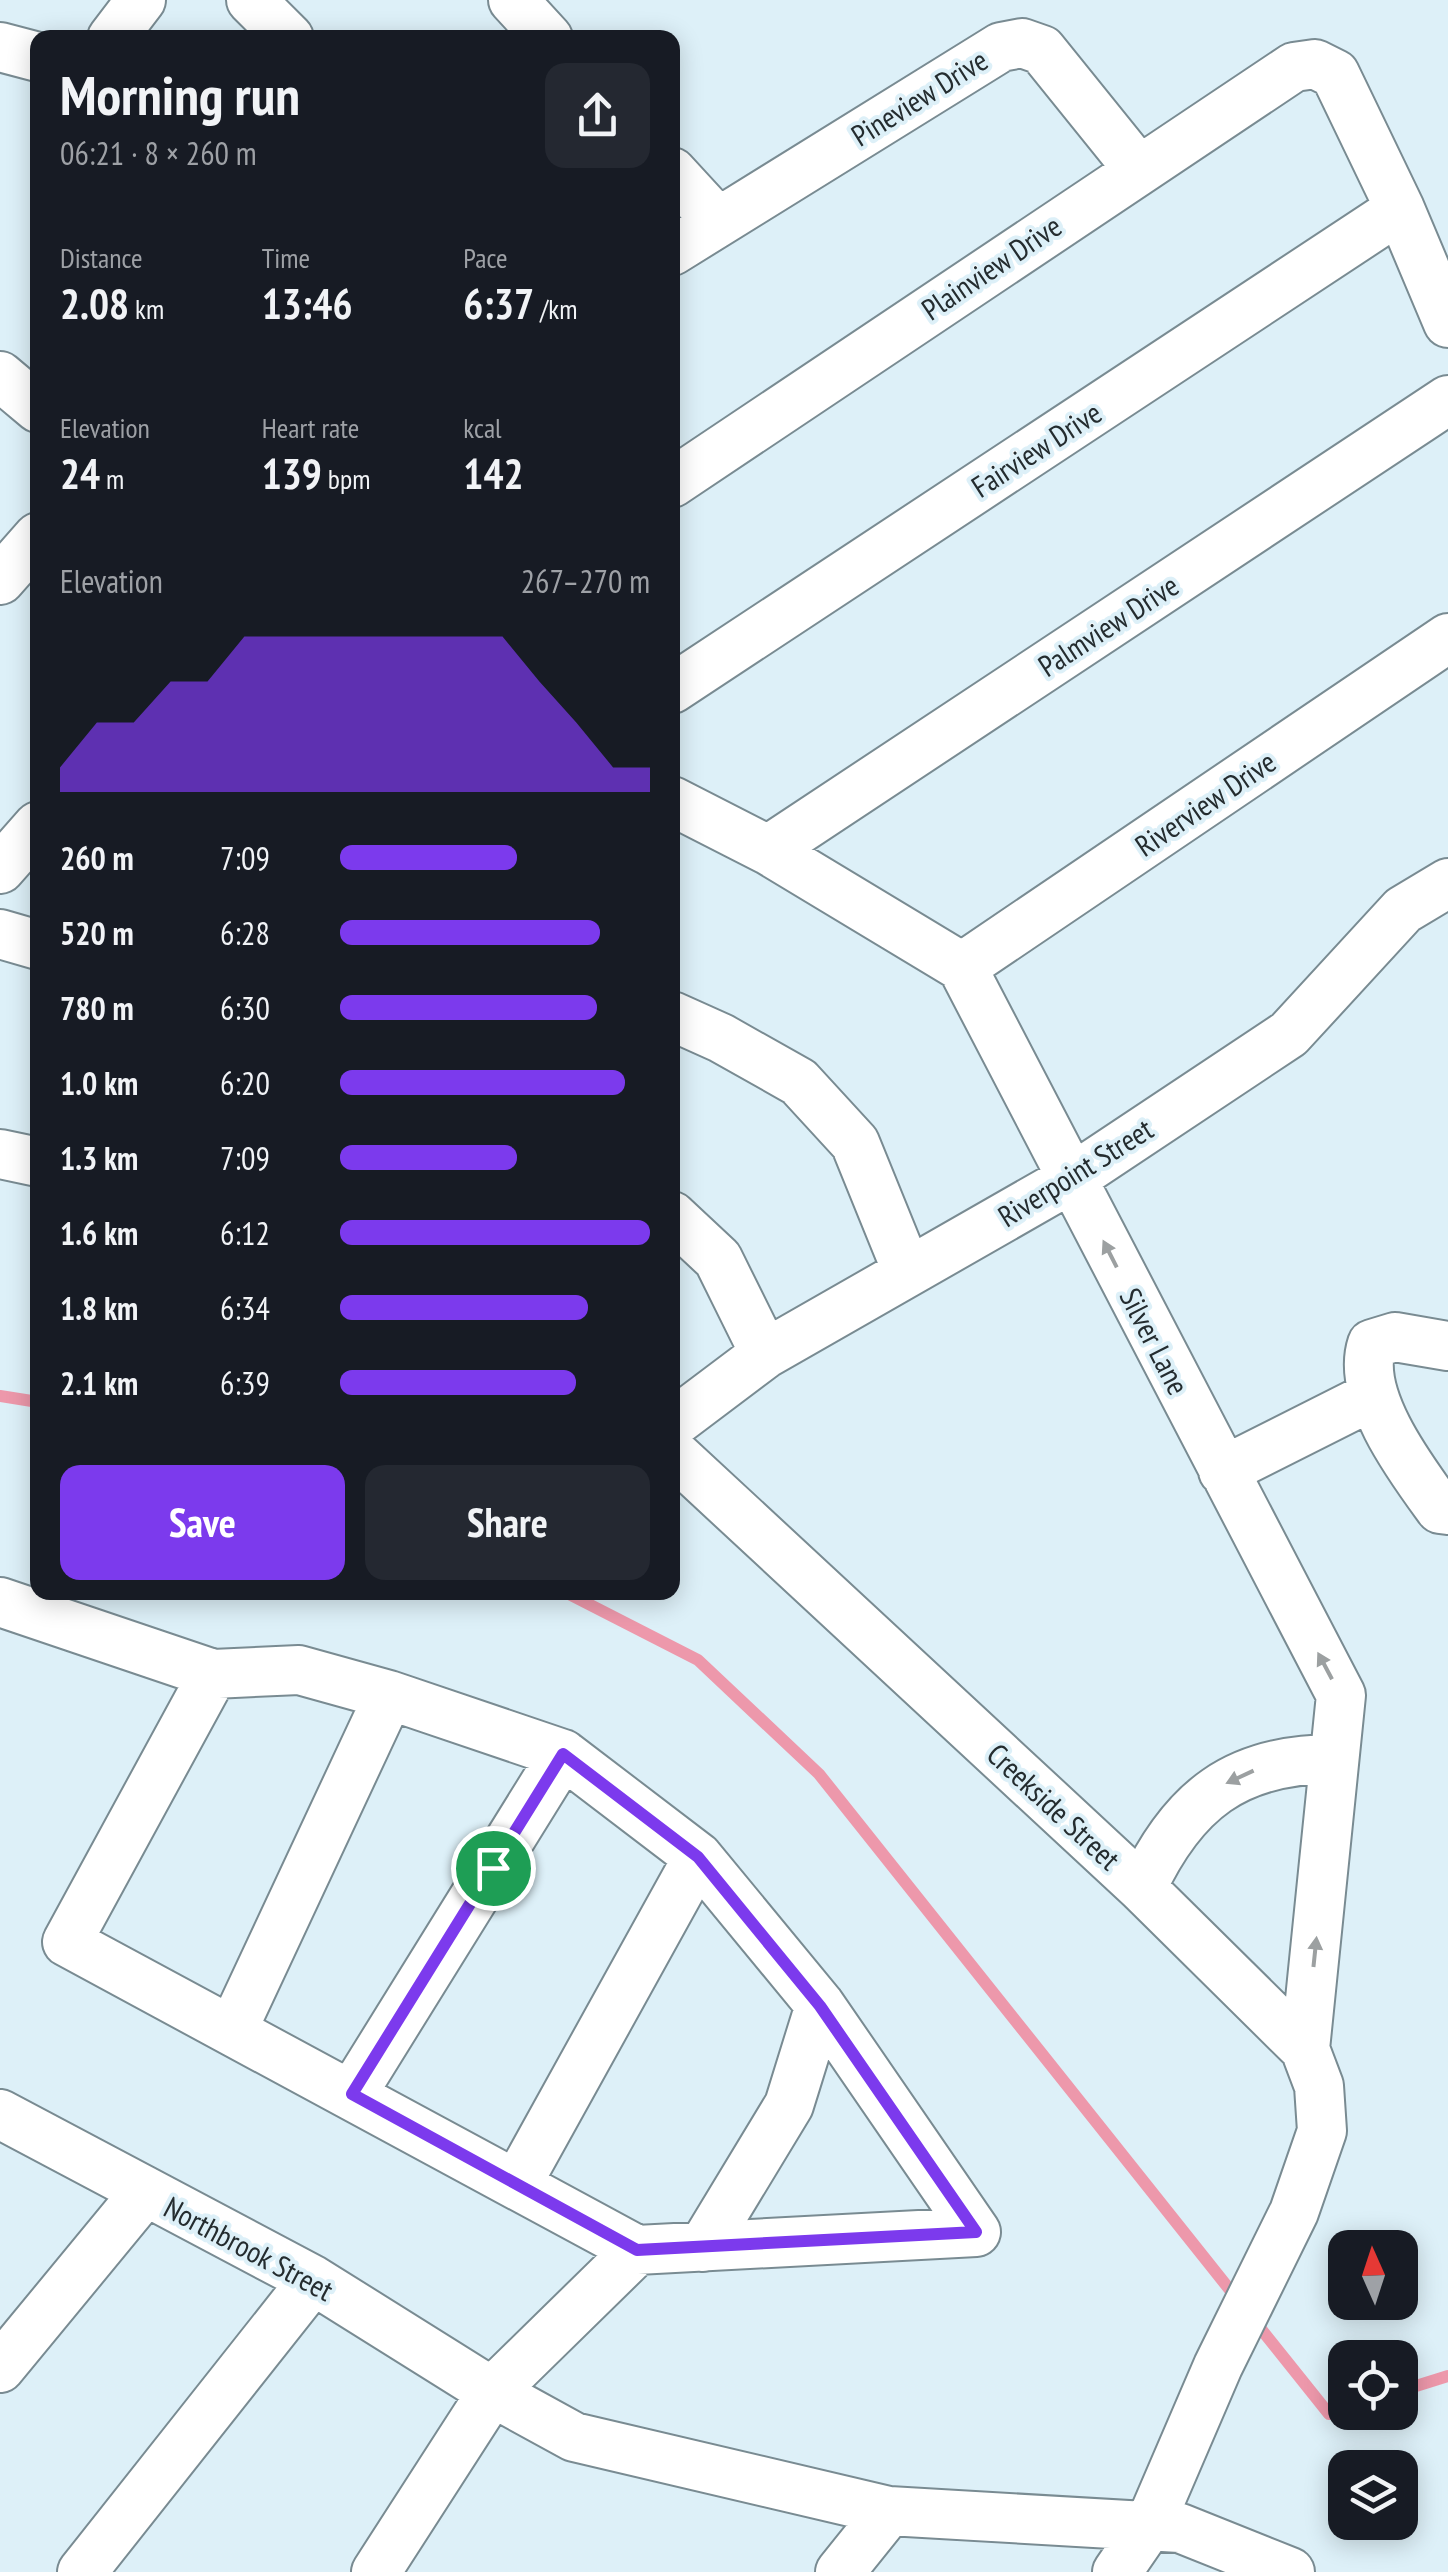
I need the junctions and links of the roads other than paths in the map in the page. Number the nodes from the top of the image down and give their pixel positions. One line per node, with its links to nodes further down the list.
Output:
1 (140, 0): 4 (street)
2 (250, 0): 5 (street)
3 (514, 0): 6 (street)
4 (118, 30)
5 (281, 30)
6 (541, 30)
7 (0, 46): 8 (street)
8 (30, 54)
9 (1138, 168): 11 (street, Plainview Drive); 12 (street, Pineview Drive); 18 (street, Plainview Drive)
10 (680, 181): 12 (street)
11 (1400, 209): 14 (street); 22 (street, Fairview Drive)
12 (718, 222): 13 (street, Pineview Drive)
13 (680, 246)
14 (1448, 322)
15 (0, 376): 17 (street)
16 (1448, 400): 25 (street, Palmview Drive)
17 (30, 401)
18 (680, 478)
19 (30, 546): 20 (street)
20 (0, 580)
21 (1448, 638): 30 (street, Riverview Drive)
22 (680, 685)
23 (680, 805): 25 (street)
24 (30, 835): 26 (street)
25 (768, 850): 30 (street)
26 (0, 869)
27 (1448, 883): 34 (street, Riverpoint Street)
28 (0, 934): 29 (street)
29 (30, 943)
30 (962, 967): 34 (street, Silver Lane)
31 (680, 1020): 36 (street)
32 (0, 1154): 33 (street)
33 (30, 1160)
34 (1072, 1179): 36 (street, Riverpoint Street); 42 (street, Silver Lane, one-way to 34)
35 (680, 1223): 38 (street)
36 (907, 1271): 38 (street, Riverpoint Street)
37 (1448, 1346): 39 (street)
38 (765, 1354): 40 (street, Riverpoint Street)
39 (1372, 1396): 42 (street); 43 (street)
40 (680, 1418)
41 (680, 1459): 50 (street, Creekside Street)
42 (1223, 1471): 48 (street, Silver Lane, one-way to 42)
43 (1448, 1510)
44 (0, 1602): 45 (street)
45 (212, 1674): 46 (street); 52 (street)
46 (388, 1695): 47 (street); 52 (street)
47 (563, 1754): 49 (street); 54 (street)
48 (1334, 1759): 50 (street, one-way to 50); 53 (street, Silver Lane, one-way to 48)
49 (698, 1857): 51 (street); 56 (street)
50 (1142, 1888): 53 (street, Creekside Street)
51 (820, 2006): 58 (street); 58 (street)
52 (232, 2030): 54 (street)
53 (1305, 2048): 64 (street, Creekside Street)
54 (352, 2094): 56 (street)
55 (0, 2114): 57 (street, Northbrook Street)
56 (517, 2184): 59 (street)
57 (145, 2192): 60 (street, Northbrook Street); 61 (street)
58 (703, 2247): 59 (street)
59 (637, 2250): 62 (street)
60 (314, 2280): 62 (street, Northbrook Street); 65 (street)
61 (0, 2368)
62 (492, 2392): 63 (street, Northbrook Street); 66 (street)
63 (889, 2511): 64 (street, Northbrook Street); 67 (street)
64 (1150, 2524): 68 (street, Creekside Street); 69 (street, Northbrook Street)
65 (82, 2572)
66 (376, 2572)
67 (840, 2572)
68 (1117, 2572)
69 (1290, 2572)

